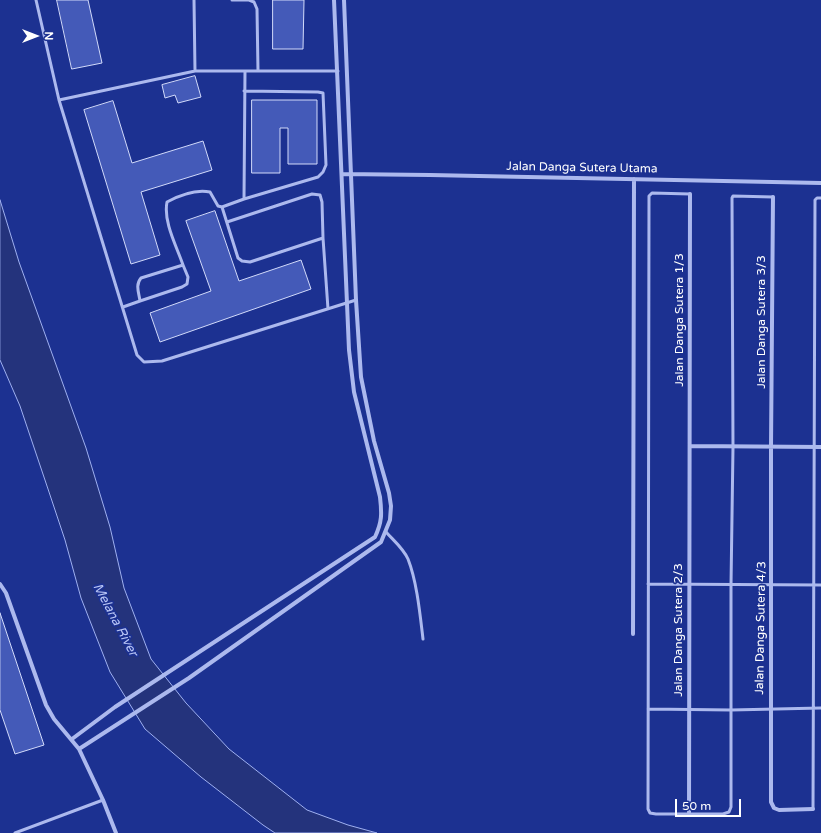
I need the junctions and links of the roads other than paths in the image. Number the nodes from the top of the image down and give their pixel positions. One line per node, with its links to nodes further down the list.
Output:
1 (36, 0): 12 (lane)
2 (194, 0): 6 (lane)
3 (232, 0): 8 (lane)
4 (334, 0): 9 (street)
5 (344, 0): 10 (street)
6 (195, 71): 7 (lane); 12 (lane)
7 (245, 71): 8 (lane); 11 (lane)
8 (258, 71): 9 (lane)
9 (338, 71): 10 (street); 13 (street)
10 (348, 71): 14 (street)
11 (244, 91): 20 (lane); 20 (lane)
12 (59, 100): 28 (lane)
13 (342, 174): 14 (street, Jalan Danga Sutera Utama); 27 (street)
14 (350, 174): 15 (street, Jalan Danga Sutera Utama); 25 (street)
15 (634, 179): 16 (street, Jalan Danga Sutera Utama); 43 (street)
16 (821, 183)
17 (690, 194): 30 (street, Jalan Danga Sutera 1/3); 37 (lane)
18 (773, 197): 31 (lane); 32 (street, Jalan Danga Sutera 3/3)
19 (821, 198): 33 (lane)
20 (244, 199): 21 (lane)
21 (222, 207): 22 (lane); 24 (lane)
22 (227, 222): 23 (lane); 23 (lane)
23 (323, 238): 29 (lane)
24 (183, 265): 26 (lane); 26 (lane)
25 (356, 300): 27 (lane); 35 (street)
26 (140, 302): 28 (lane)
27 (347, 303): 29 (lane); 51 (street)
28 (123, 307): 29 (lane)
29 (328, 309)
30 (690, 446): 31 (street); 38 (street, Jalan Danga Sutera 2/3)
31 (733, 447): 32 (street); 39 (lane)
32 (771, 447): 33 (street); 40 (street, Jalan Danga Sutera 4/3)
33 (814, 447): 34 (street); 41 (lane)
34 (821, 447)
35 (386, 532): 44 (lane); 52 (street)
36 (0, 584): 51 (street)
37 (648, 584): 38 (lane); 47 (lane)
38 (689, 585): 39 (lane); 48 (street, Jalan Danga Sutera 2/3)
39 (731, 585): 40 (lane); 50 (lane)
40 (772, 586): 41 (lane); 49 (street, Jalan Danga Sutera 4/3)
41 (814, 586): 42 (lane); 45 (lane)
42 (821, 586)
43 (633, 634)
44 (423, 639)
45 (813, 708): 46 (lane); 49 (lane); 54 (lane)
46 (821, 708)
47 (648, 709): 48 (lane); 55 (lane)
48 (689, 709): 50 (lane); 55 (street, Jalan Danga Sutera 2/3)
49 (770, 709): 50 (lane); 54 (street, Jalan Danga Sutera 4/3)
50 (731, 710): 55 (lane)
51 (72, 739): 52 (street)
52 (80, 749): 53 (street)
53 (103, 800): 56 (lane); 57 (street)
54 (813, 809)
55 (689, 814)
56 (15, 833)
57 (116, 833)

